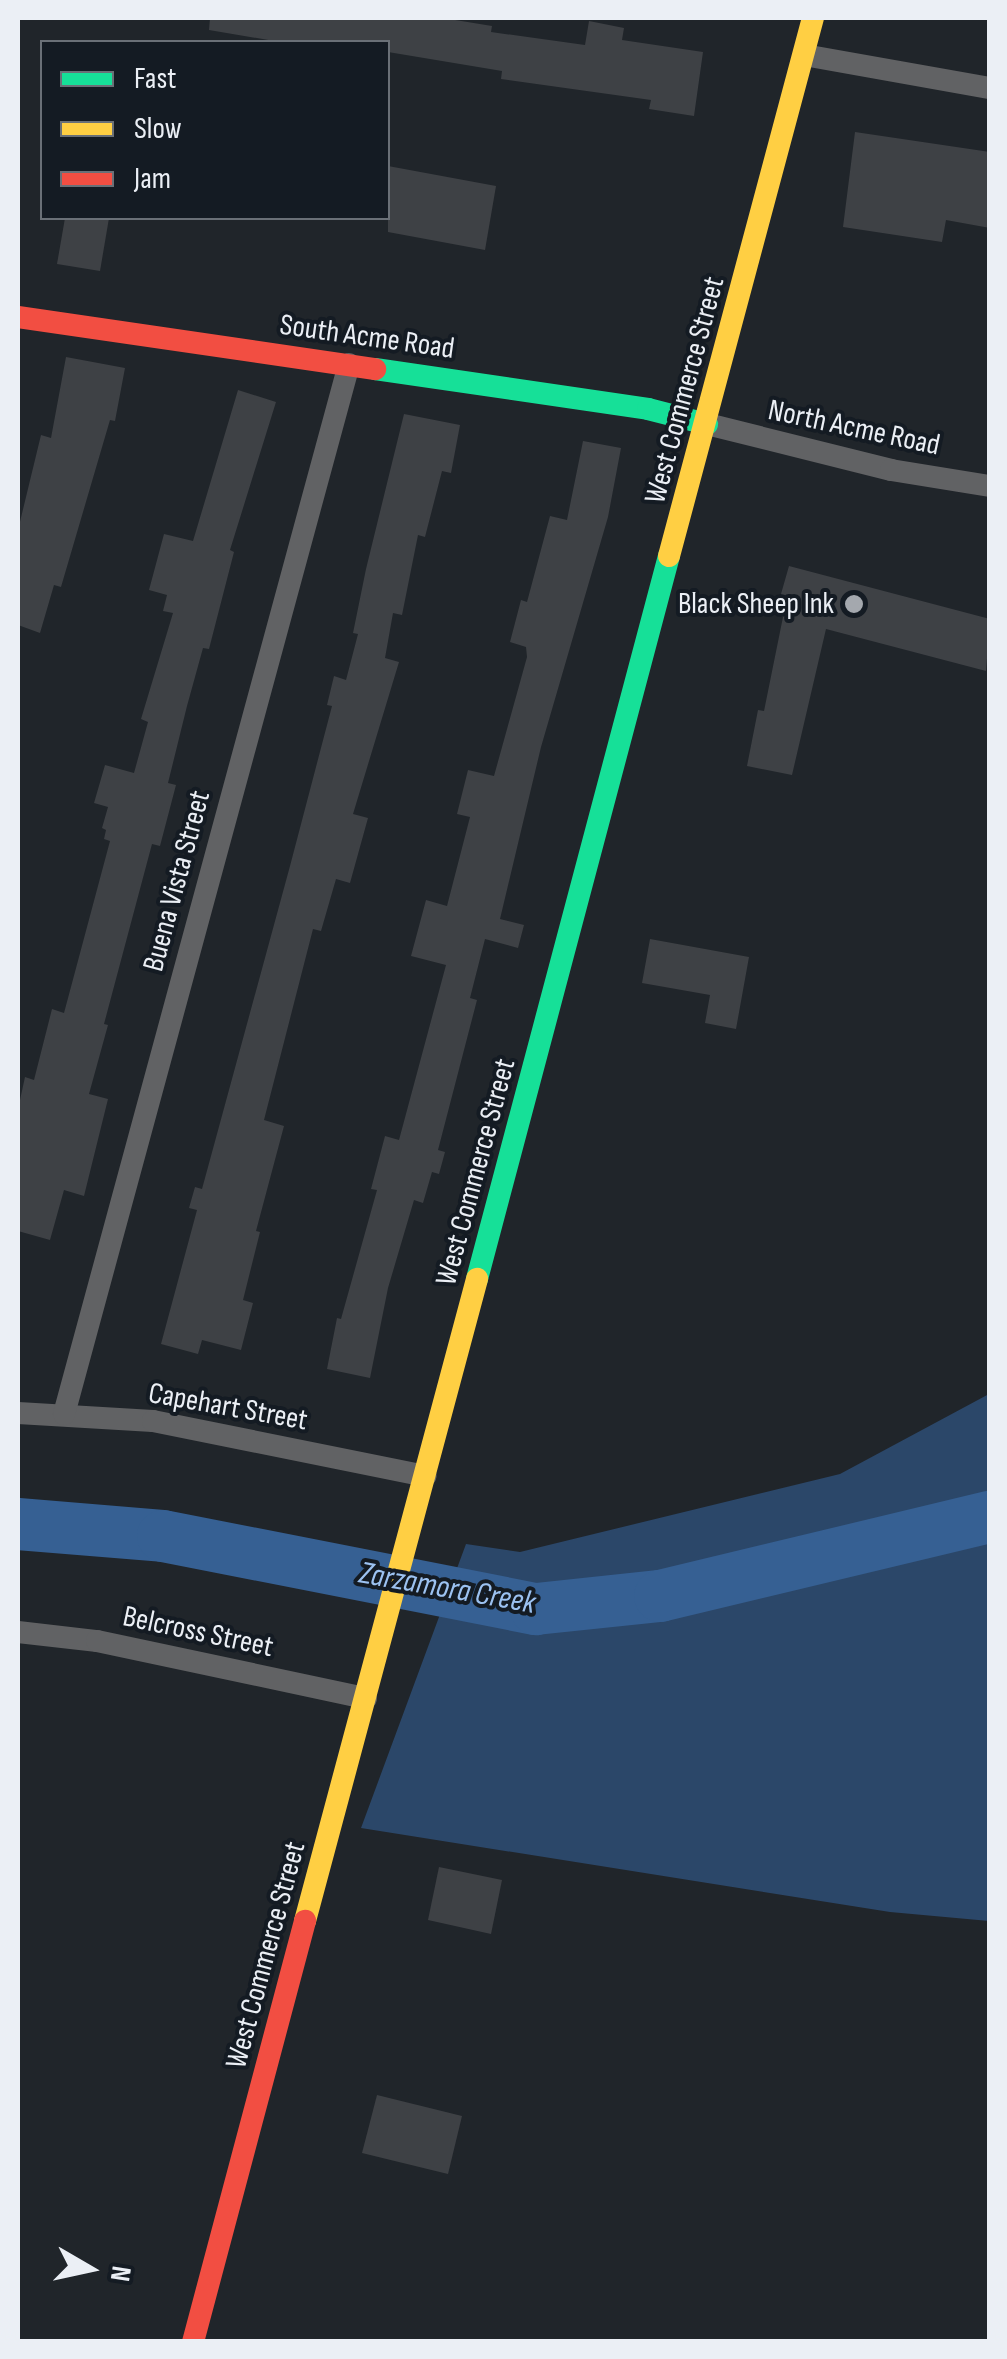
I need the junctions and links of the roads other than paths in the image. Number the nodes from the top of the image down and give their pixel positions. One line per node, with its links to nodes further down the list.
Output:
1 (813, 18): 2 (main road, West Commerce Street)
2 (804, 56): 3 (street); 6 (main road, West Commerce Street)
3 (990, 88)
4 (18, 317): 5 (main road, South Acme Road)
5 (349, 364): 6 (main road, South Acme Road); 9 (street, Buena Vista Street)
6 (707, 424): 7 (street, North Acme Road); 10 (main road, West Commerce Street)
7 (990, 486)
8 (18, 1413): 9 (street, Capehart Street)
9 (64, 1414): 10 (street, Capehart Street)
10 (426, 1476): 12 (main road, West Commerce Street)
11 (18, 1632): 12 (street, Belcross Street)
12 (366, 1698): 13 (main road, West Commerce Street)
13 (193, 2342)

